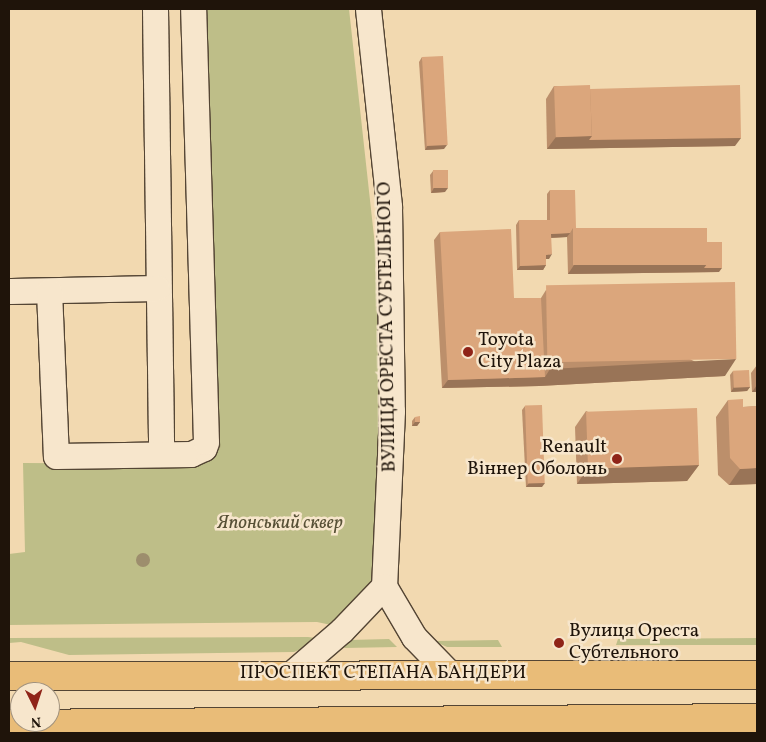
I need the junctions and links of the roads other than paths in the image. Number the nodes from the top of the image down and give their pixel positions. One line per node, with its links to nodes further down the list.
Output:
1 (155, 9): 4 (street)
2 (194, 9): 7 (street)
3 (368, 9): 8 (street, ВУЛИЦЯ ОРЕСТА СУБТЕЛЬНОГО)
4 (158, 288): 6 (street); 7 (street)
5 (9, 291): 6 (street)
6 (49, 291): 7 (street)
7 (161, 454)
8 (384, 586): 10 (street); 11 (street)
9 (14, 674): 10 (main road, ПРОСПЕКТ СТЕПАНА БАНДЕРИ)
10 (291, 674): 11 (main road, ПРОСПЕКТ СТЕПАНА БАНДЕРИ)
11 (450, 674): 12 (main road, ПРОСПЕКТ СТЕПАНА БАНДЕРИ)
12 (757, 675)
13 (757, 718): 14 (main road)
14 (9, 724)

